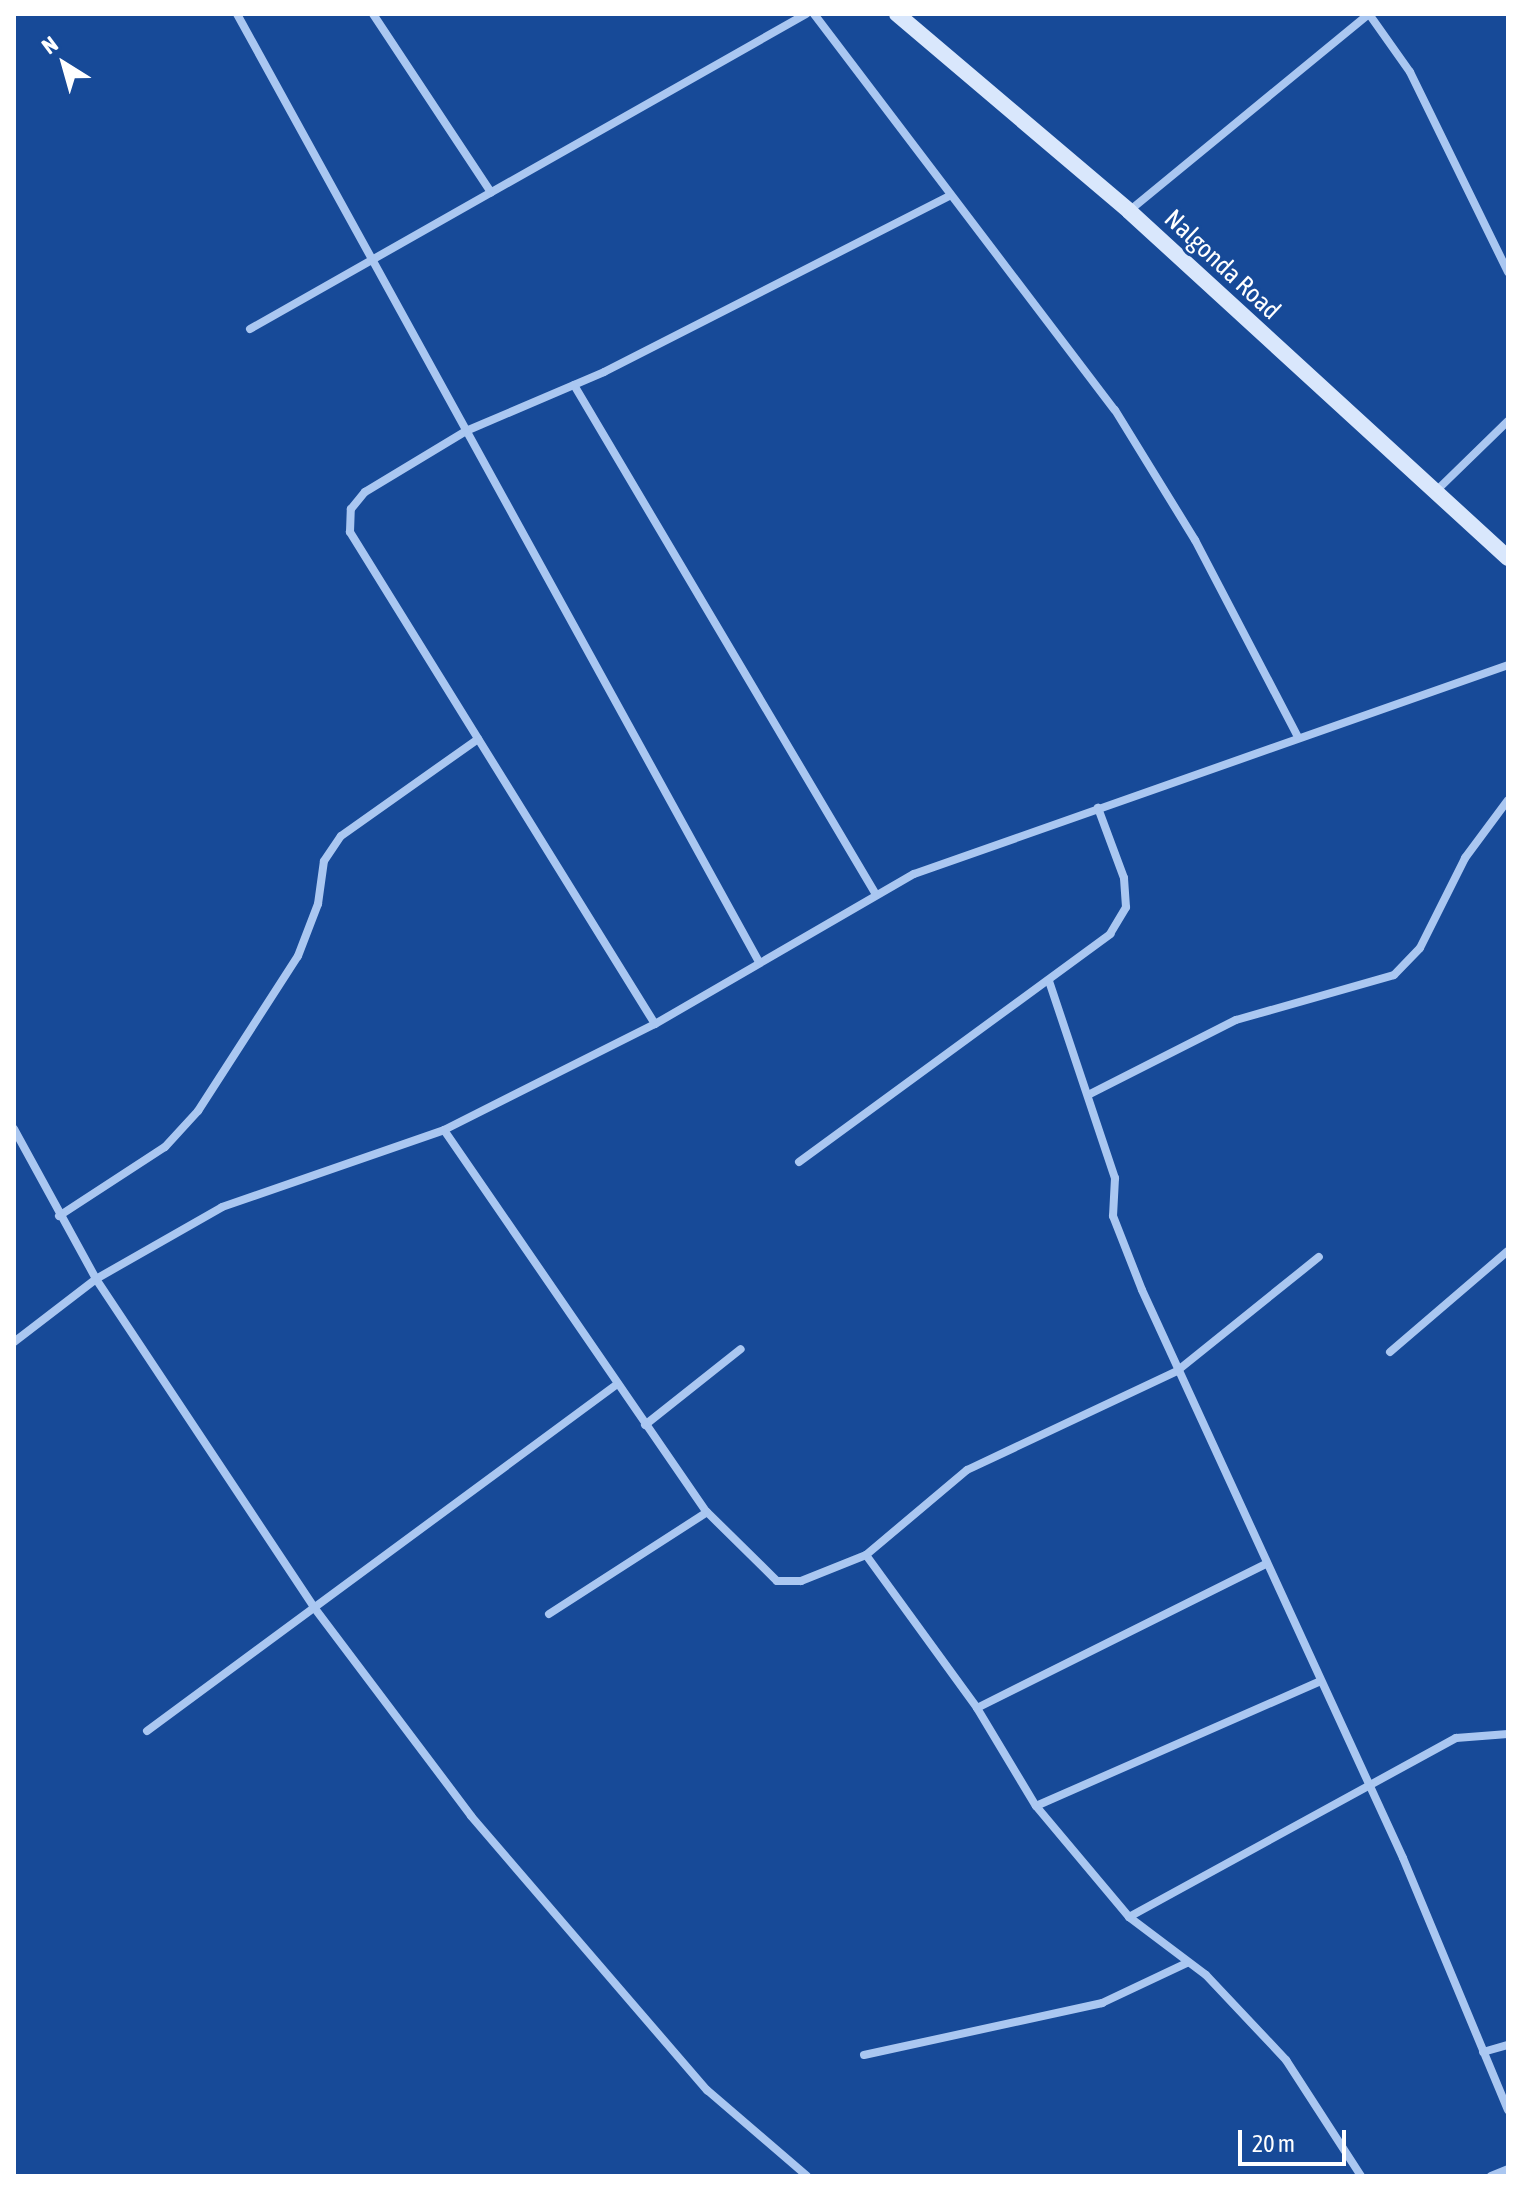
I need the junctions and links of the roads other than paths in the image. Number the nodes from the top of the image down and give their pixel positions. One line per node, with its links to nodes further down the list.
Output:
1 (237, 14): 10 (street)
2 (373, 14): 7 (street)
3 (806, 14): 7 (street)
4 (814, 14): 8 (street)
5 (897, 14): 9 (main road, Nalgonda Road)
6 (1369, 15): 9 (street); 11 (street)
7 (491, 192): 10 (street)
8 (949, 196): 13 (street); 19 (street)
9 (1129, 211): 16 (main road, Nalgonda Road)
10 (372, 260): 12 (street); 15 (street)
11 (1508, 272)
12 (250, 329)
13 (574, 385): 15 (street); 23 (street)
14 (1508, 421): 16 (street)
15 (466, 431): 20 (street); 24 (street)
16 (1433, 495): 17 (main road, Nalgonda Road)
17 (1508, 558)
18 (1508, 665): 19 (street)
19 (1298, 737): 22 (street)
20 (478, 739): 26 (street); 31 (street)
21 (1508, 800): 27 (street)
22 (1098, 808): 23 (street); 25 (street)
23 (875, 893): 24 (street)
24 (759, 962): 26 (street)
25 (1049, 981): 27 (street); 30 (street)
26 (655, 1024): 29 (street)
27 (1088, 1095): 38 (street)
28 (14, 1129): 31 (street)
29 (444, 1130): 34 (street); 39 (street)
30 (799, 1162)
31 (59, 1216): 34 (street)
32 (1508, 1251): 37 (street)
33 (1319, 1257): 38 (street)
34 (96, 1279): 35 (street); 44 (street)
35 (14, 1342)
36 (741, 1349): 40 (street)
37 (1390, 1352)
38 (1177, 1371): 42 (street); 43 (street)
39 (616, 1385): 40 (street); 44 (street)
40 (645, 1425): 41 (street)
41 (707, 1512): 42 (street); 45 (street)
42 (866, 1555): 47 (street)
43 (1266, 1564): 46 (street); 47 (street)
44 (313, 1606): 48 (street); 59 (street)
45 (549, 1614)
46 (1321, 1681): 50 (street); 51 (street)
47 (977, 1708): 51 (street)
48 (147, 1731)
49 (1508, 1734): 50 (street)
50 (1369, 1784): 52 (street); 55 (street)
51 (1036, 1806): 52 (street)
52 (1129, 1917): 53 (street)
53 (1187, 1963): 56 (street); 60 (street)
54 (1508, 2045): 55 (street)
55 (1483, 2052): 57 (street)
56 (864, 2055)
57 (1508, 2110)
58 (1508, 2169): 61 (street)
59 (807, 2176)
60 (1361, 2176)
61 (1491, 2176)

